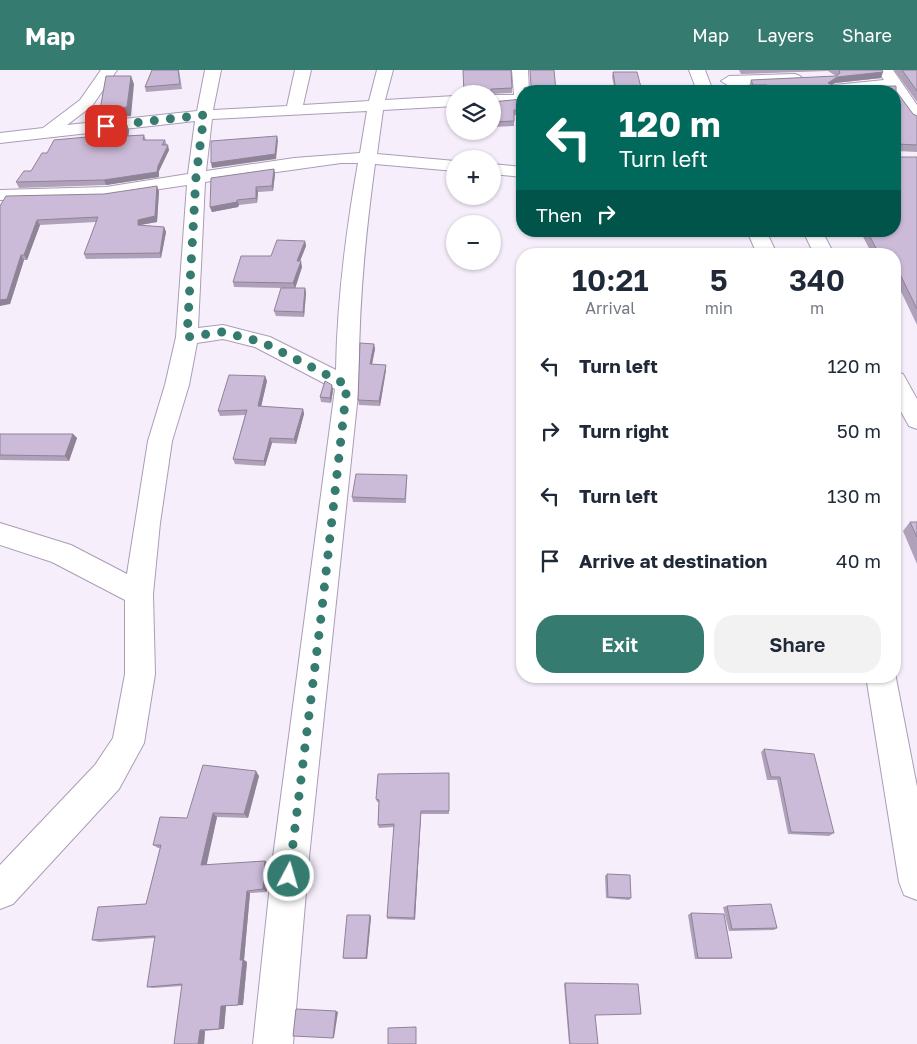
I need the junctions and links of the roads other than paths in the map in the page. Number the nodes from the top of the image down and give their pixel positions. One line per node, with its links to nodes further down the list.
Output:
1 (109, 70): 22 (street)
2 (213, 70): 20 (street)
3 (303, 70): 19 (street)
4 (385, 70): 18 (street)
5 (520, 70): 11 (street)
6 (697, 70): 12 (street)
7 (885, 70): 10 (street)
8 (808, 79): 9 (street)
9 (729, 81)
10 (895, 84): 13 (street)
11 (521, 85)
12 (701, 85)
13 (864, 85)
14 (901, 93): 21 (street)
15 (516, 99): 16 (street)
16 (501, 100)
17 (446, 101): 18 (street)
18 (376, 104): 19 (street); 24 (street)
19 (294, 110): 20 (street)
20 (204, 115): 22 (street); 28 (street)
21 (917, 117)
22 (47, 133): 23 (street)
23 (0, 138)
24 (368, 158): 25 (street); 28 (street); 31 (street)
25 (446, 165)
26 (501, 170): 27 (street)
27 (516, 171)
28 (196, 177): 29 (street); 30 (street)
29 (0, 195)
30 (187, 337): 31 (street); 35 (street)
31 (347, 385): 39 (street)
32 (901, 391): 33 (street)
33 (917, 420)
34 (0, 534): 35 (street)
35 (139, 594): 38 (street)
36 (882, 683): 37 (street)
37 (917, 882)
38 (0, 891)
39 (273, 1044)

